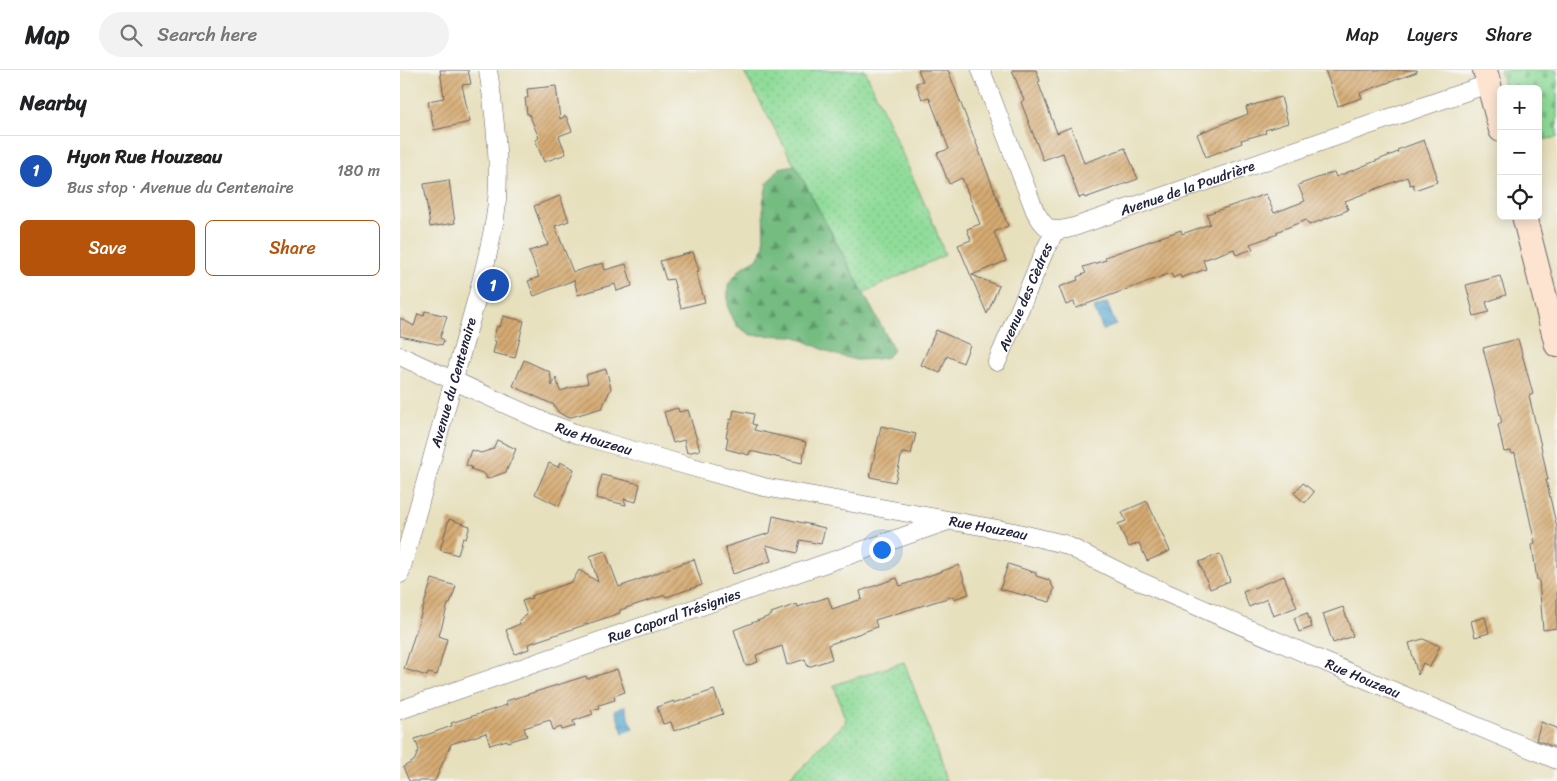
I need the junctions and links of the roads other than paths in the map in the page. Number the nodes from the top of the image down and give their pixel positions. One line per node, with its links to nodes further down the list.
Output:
1 (488, 70): 10 (street, Avenue du Centenaire)
2 (981, 70): 6 (street)
3 (1486, 77): 4 (street); 6 (street, Avenue de la Poudrière)
4 (1497, 116)
5 (1525, 220): 7 (street)
6 (1055, 231): 9 (street, Avenue des Cèdres)
7 (1557, 345)
8 (400, 356): 10 (street, Rue Houzeau)
9 (997, 362)
10 (453, 380): 11 (street, Rue Houzeau); 12 (street, Avenue du Centenaire)
11 (948, 521): 13 (street, Rue Caporal Trésignies); 14 (street, Rue Houzeau)
12 (400, 574)
13 (400, 710)
14 (1557, 760)

